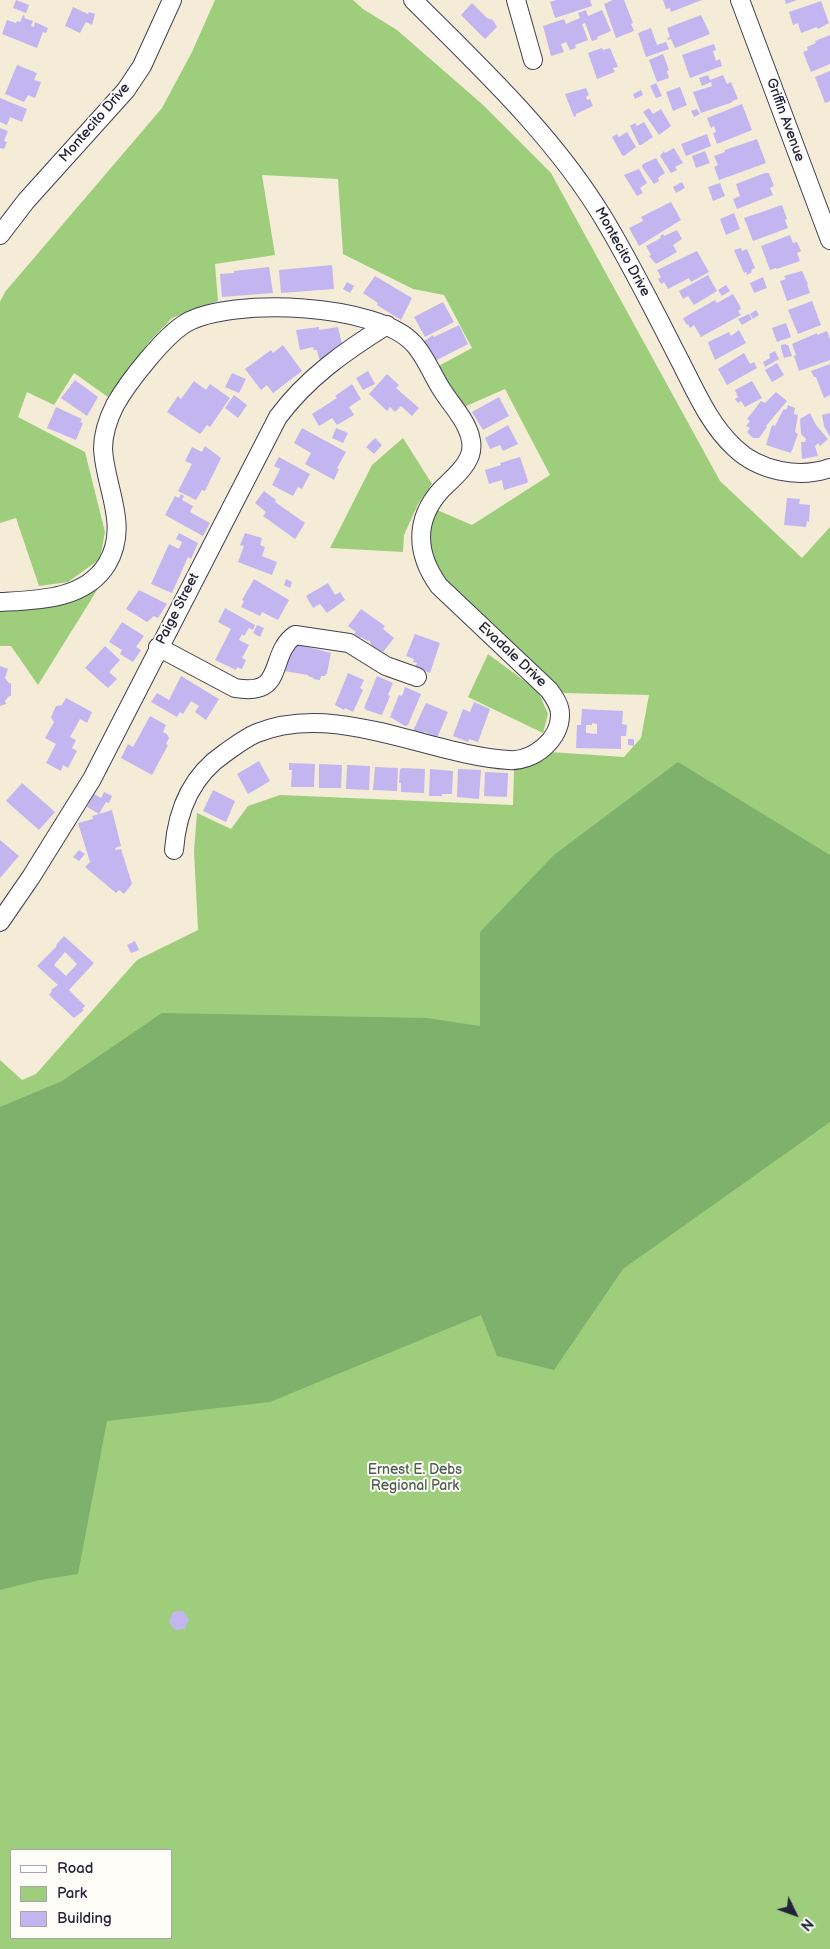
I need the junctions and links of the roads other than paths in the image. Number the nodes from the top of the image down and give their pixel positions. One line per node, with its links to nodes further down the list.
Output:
1 (172, 0): 6 (street, Montecito Drive)
2 (413, 0): 9 (street, Montecito Drive)
3 (516, 0): 5 (street)
4 (740, 0): 7 (street, Griffin Avenue)
5 (534, 60)
6 (0, 235)
7 (830, 240)
8 (386, 326): 10 (street, Evadale Drive); 11 (street, Paige Street); 13 (street, Evadale Drive)
9 (830, 468)
10 (0, 602)
11 (158, 648): 12 (street); 14 (street, Paige Street)
12 (417, 677)
13 (174, 850)
14 (0, 922)

